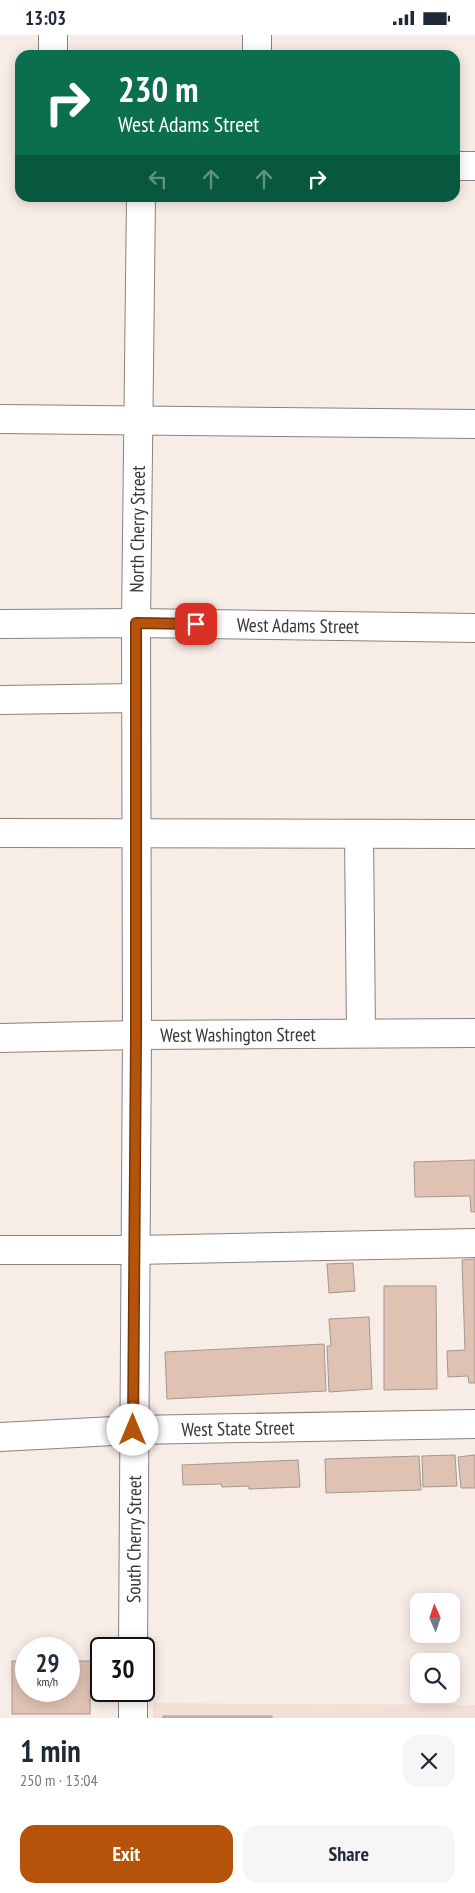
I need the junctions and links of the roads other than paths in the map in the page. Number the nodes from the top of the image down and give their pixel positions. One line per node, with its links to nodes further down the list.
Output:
1 (53, 35): 3 (street)
2 (257, 35): 4 (street)
3 (53, 50)
4 (257, 50)
5 (460, 166): 6 (street)
6 (475, 166)
7 (141, 202): 9 (street, North Cherry Street)
8 (0, 419): 9 (street)
9 (140, 421): 10 (street); 11 (street, North Cherry Street)
10 (475, 424)
11 (136, 623): 12 (street, West Adams Street); 13 (street, West Adams Street); 14 (street, North Cherry Street)
12 (0, 624)
13 (475, 628)
14 (136, 699): 15 (street); 17 (street, North Cherry Street)
15 (0, 700)
16 (0, 833): 17 (street)
17 (136, 833): 18 (street); 22 (street, North Cherry Street)
18 (358, 834): 19 (street); 20 (street)
19 (475, 834)
20 (361, 1033): 21 (street, West Washington Street); 22 (street, West Washington Street)
21 (475, 1033)
22 (136, 1035): 23 (street, West Washington Street); 26 (street, North Cherry Street)
23 (0, 1038)
24 (475, 1243): 26 (street)
25 (0, 1250): 26 (street)
26 (135, 1250): 28 (street, North Cherry Street)
27 (475, 1423): 28 (street, West State Street)
28 (133, 1430): 29 (street, West State Street); 30 (street, South Cherry Street)
29 (0, 1437)
30 (133, 1637)
31 (133, 1702): 32 (street)
32 (133, 1718)

